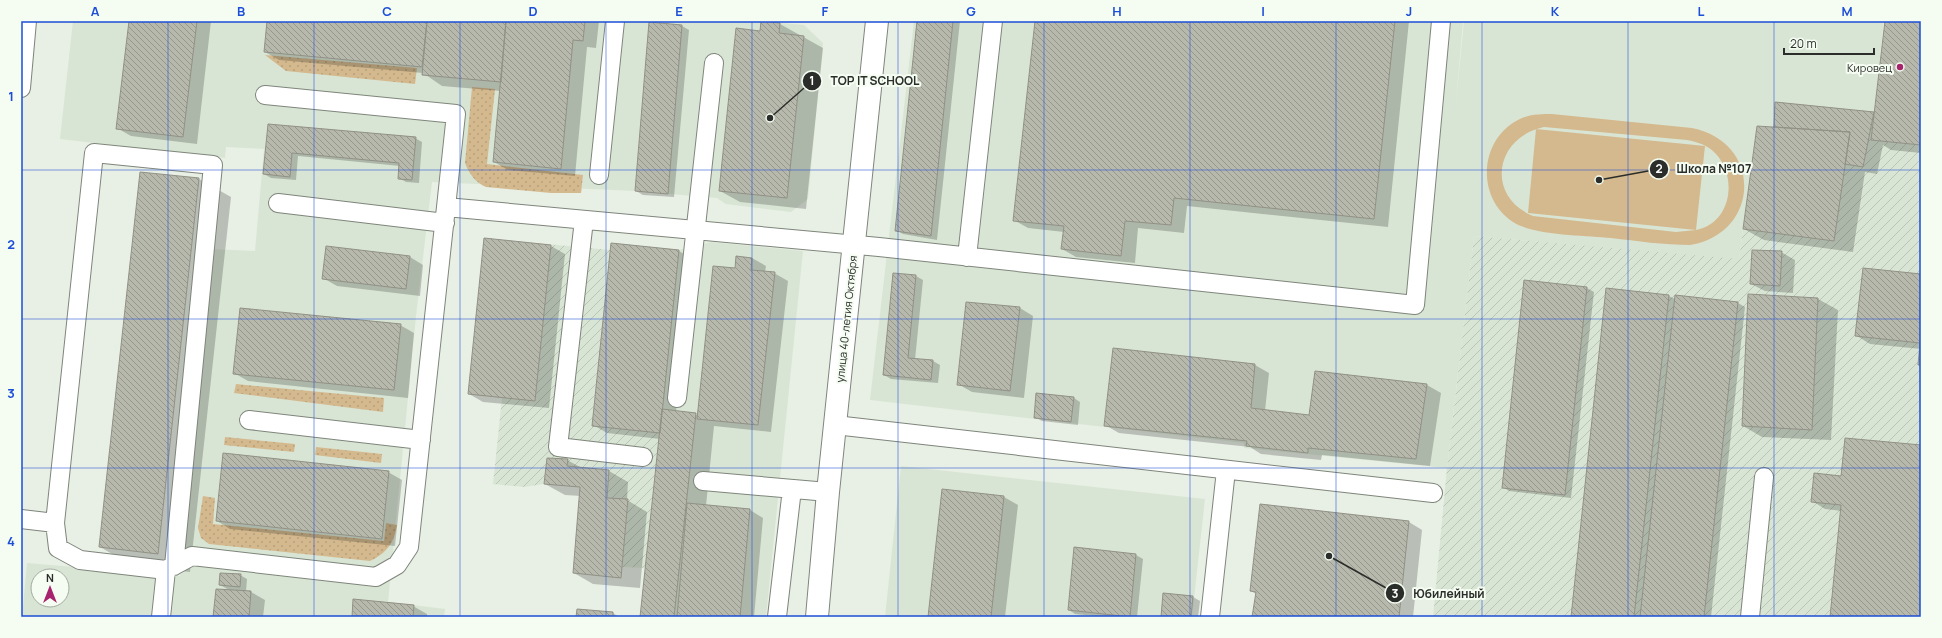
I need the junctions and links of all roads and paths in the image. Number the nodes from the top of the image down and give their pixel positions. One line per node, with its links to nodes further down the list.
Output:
1 (27, 21): 7 (lane)
2 (616, 21): 9 (lane)
3 (877, 21): 14 (street, улица 40-летия Октября)
4 (993, 21): 15 (lane)
5 (1441, 21): 15 (lane)
6 (714, 63): 13 (lane)
7 (21, 88)
8 (265, 95): 11 (lane)
9 (599, 175)
10 (278, 203): 11 (lane)
11 (446, 215): 12 (lane); 19 (lane)
12 (584, 220): 13 (lane); 20 (lane)
13 (696, 230): 14 (lane); 16 (lane)
14 (854, 245): 15 (lane); 18 (street, улица 40-летия Октября)
15 (967, 257)
16 (677, 398)
17 (249, 420): 19 (lane)
18 (835, 425): 21 (lane); 25 (street, улица 40-летия Октября)
19 (421, 440): 29 (lane)
20 (643, 457)
21 (1226, 470): 26 (lane); 33 (lane)
22 (1764, 477): 34 (lane)
23 (703, 481): 24 (lane)
24 (792, 489): 25 (lane); 31 (lane)
25 (828, 492): 32 (street, улица 40-летия Октября)
26 (1433, 493)
27 (21, 519): 28 (lane)
28 (55, 523): 29 (lane); 29 (lane)
29 (170, 568): 30 (lane)
30 (161, 617)
31 (777, 617)
32 (817, 617)
33 (1210, 617)
34 (1750, 617)

